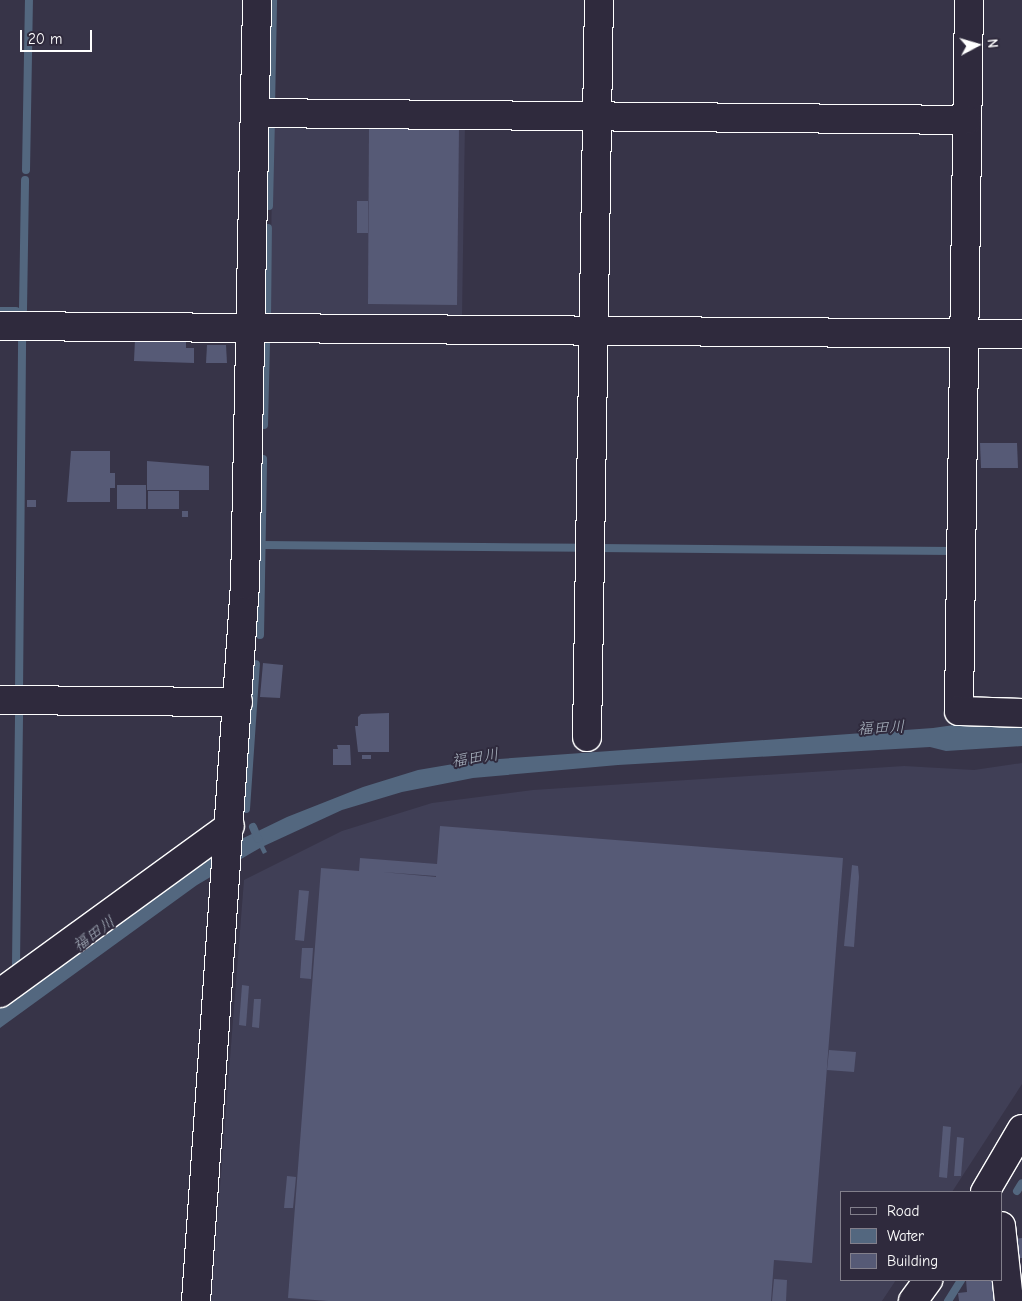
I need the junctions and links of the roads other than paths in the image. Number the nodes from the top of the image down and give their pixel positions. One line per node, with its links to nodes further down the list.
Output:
1 (258, 0): 4 (street)
2 (599, 0): 5 (street)
3 (969, 0): 6 (street)
4 (255, 113): 5 (street); 8 (street)
5 (597, 116): 6 (street); 9 (street)
6 (967, 120): 10 (street)
7 (0, 326): 8 (street)
8 (251, 328): 9 (street); 13 (street)
9 (594, 328): 10 (street); 15 (street)
10 (963, 333): 11 (street); 14 (street)
11 (1022, 334)
12 (0, 700): 13 (street)
13 (238, 702): 16 (street)
14 (1022, 712)
15 (587, 737)
16 (230, 830): 17 (street); 22 (street)
17 (0, 993)
18 (1022, 1129): 19 (street)
19 (986, 1191)
20 (1002, 1235): 24 (street)
21 (927, 1281): 23 (street)
22 (196, 1301)
23 (913, 1301)
24 (1009, 1301)

